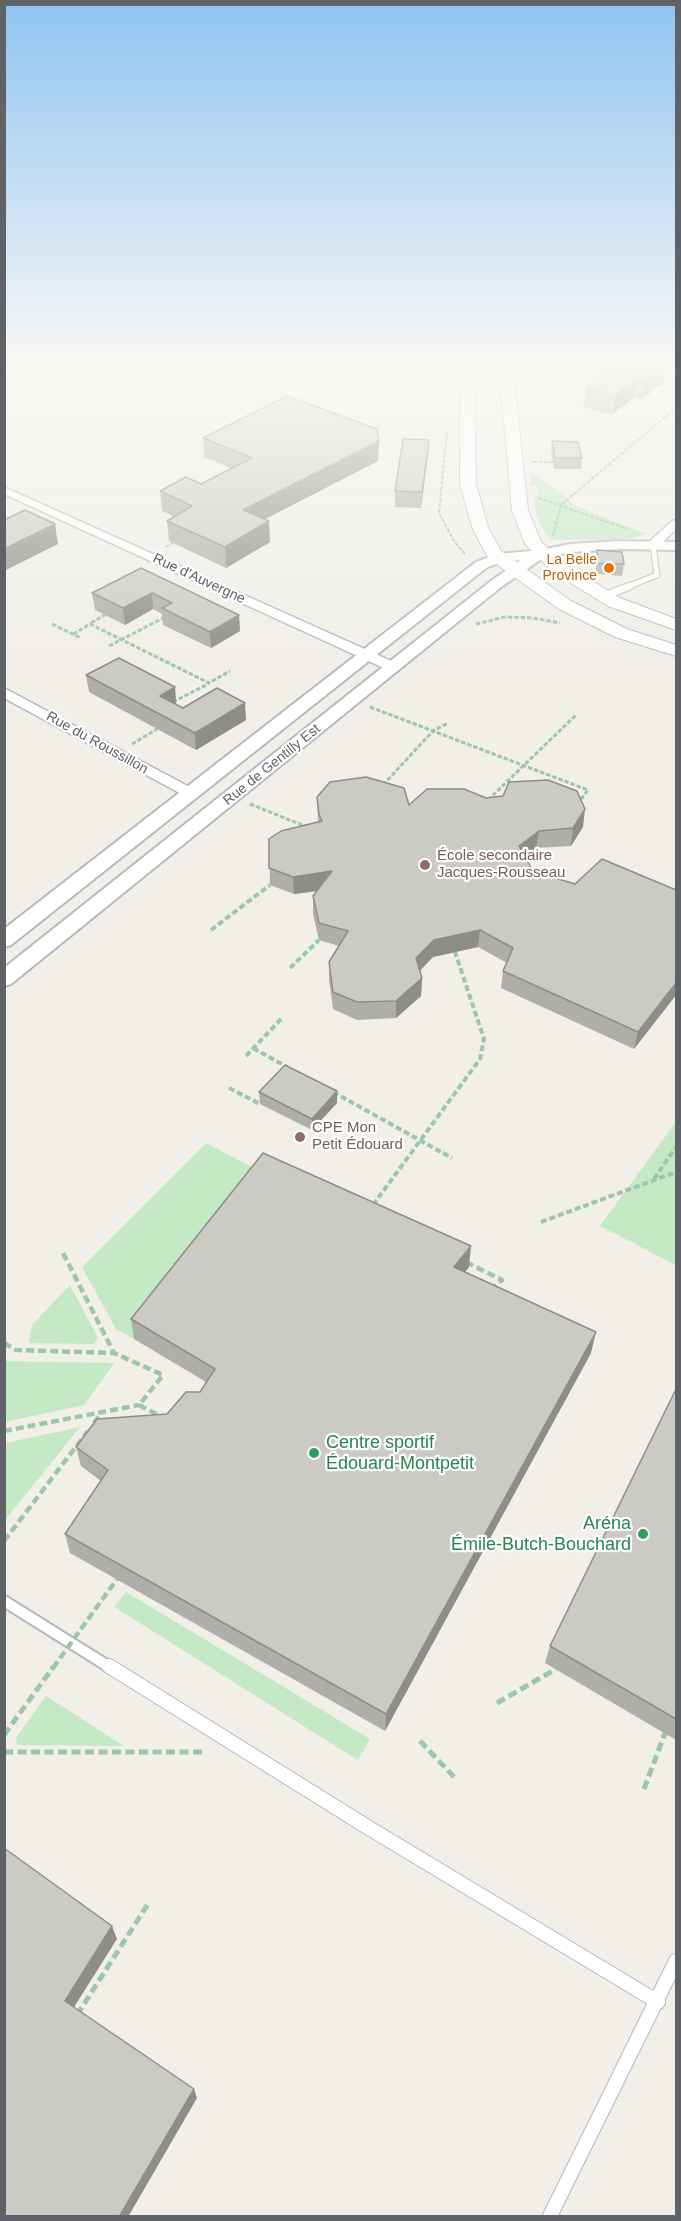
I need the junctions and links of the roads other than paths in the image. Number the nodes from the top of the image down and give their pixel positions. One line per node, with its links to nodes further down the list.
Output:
1 (468, 464): 8 (main road)
2 (515, 464): 7 (main road)
3 (4, 490): 13 (street, Rue d'Auvergne)
4 (676, 523): 5 (street)
5 (653, 545): 6 (street, Rue de Gentilly Est); 7 (street, Rue de Gentilly Est); 10 (lane)
6 (676, 546)
7 (542, 554): 8 (street, Rue de Gentilly Est); 9 (street, Rue de Gentilly Est); 10 (main road)
8 (498, 558): 9 (main road); 13 (street, Rue de Gentilly Est)
9 (514, 571): 12 (main road); 14 (street, Rue de Gentilly Est)
10 (604, 596): 11 (main road)
11 (676, 625)
12 (676, 651)
13 (367, 655): 14 (street, Rue d'Auvergne); 16 (street, Rue de Gentilly Est)
14 (393, 667): 18 (street, Rue de Gentilly Est)
15 (4, 692): 16 (street, Rue du Roussillon)
16 (190, 794): 17 (street, Rue de Gentilly Est)
17 (4, 940)
18 (4, 979)
19 (4, 1601): 21 (lane)
20 (676, 1961): 21 (lane)
21 (658, 2002): 22 (lane)
22 (550, 2217)

